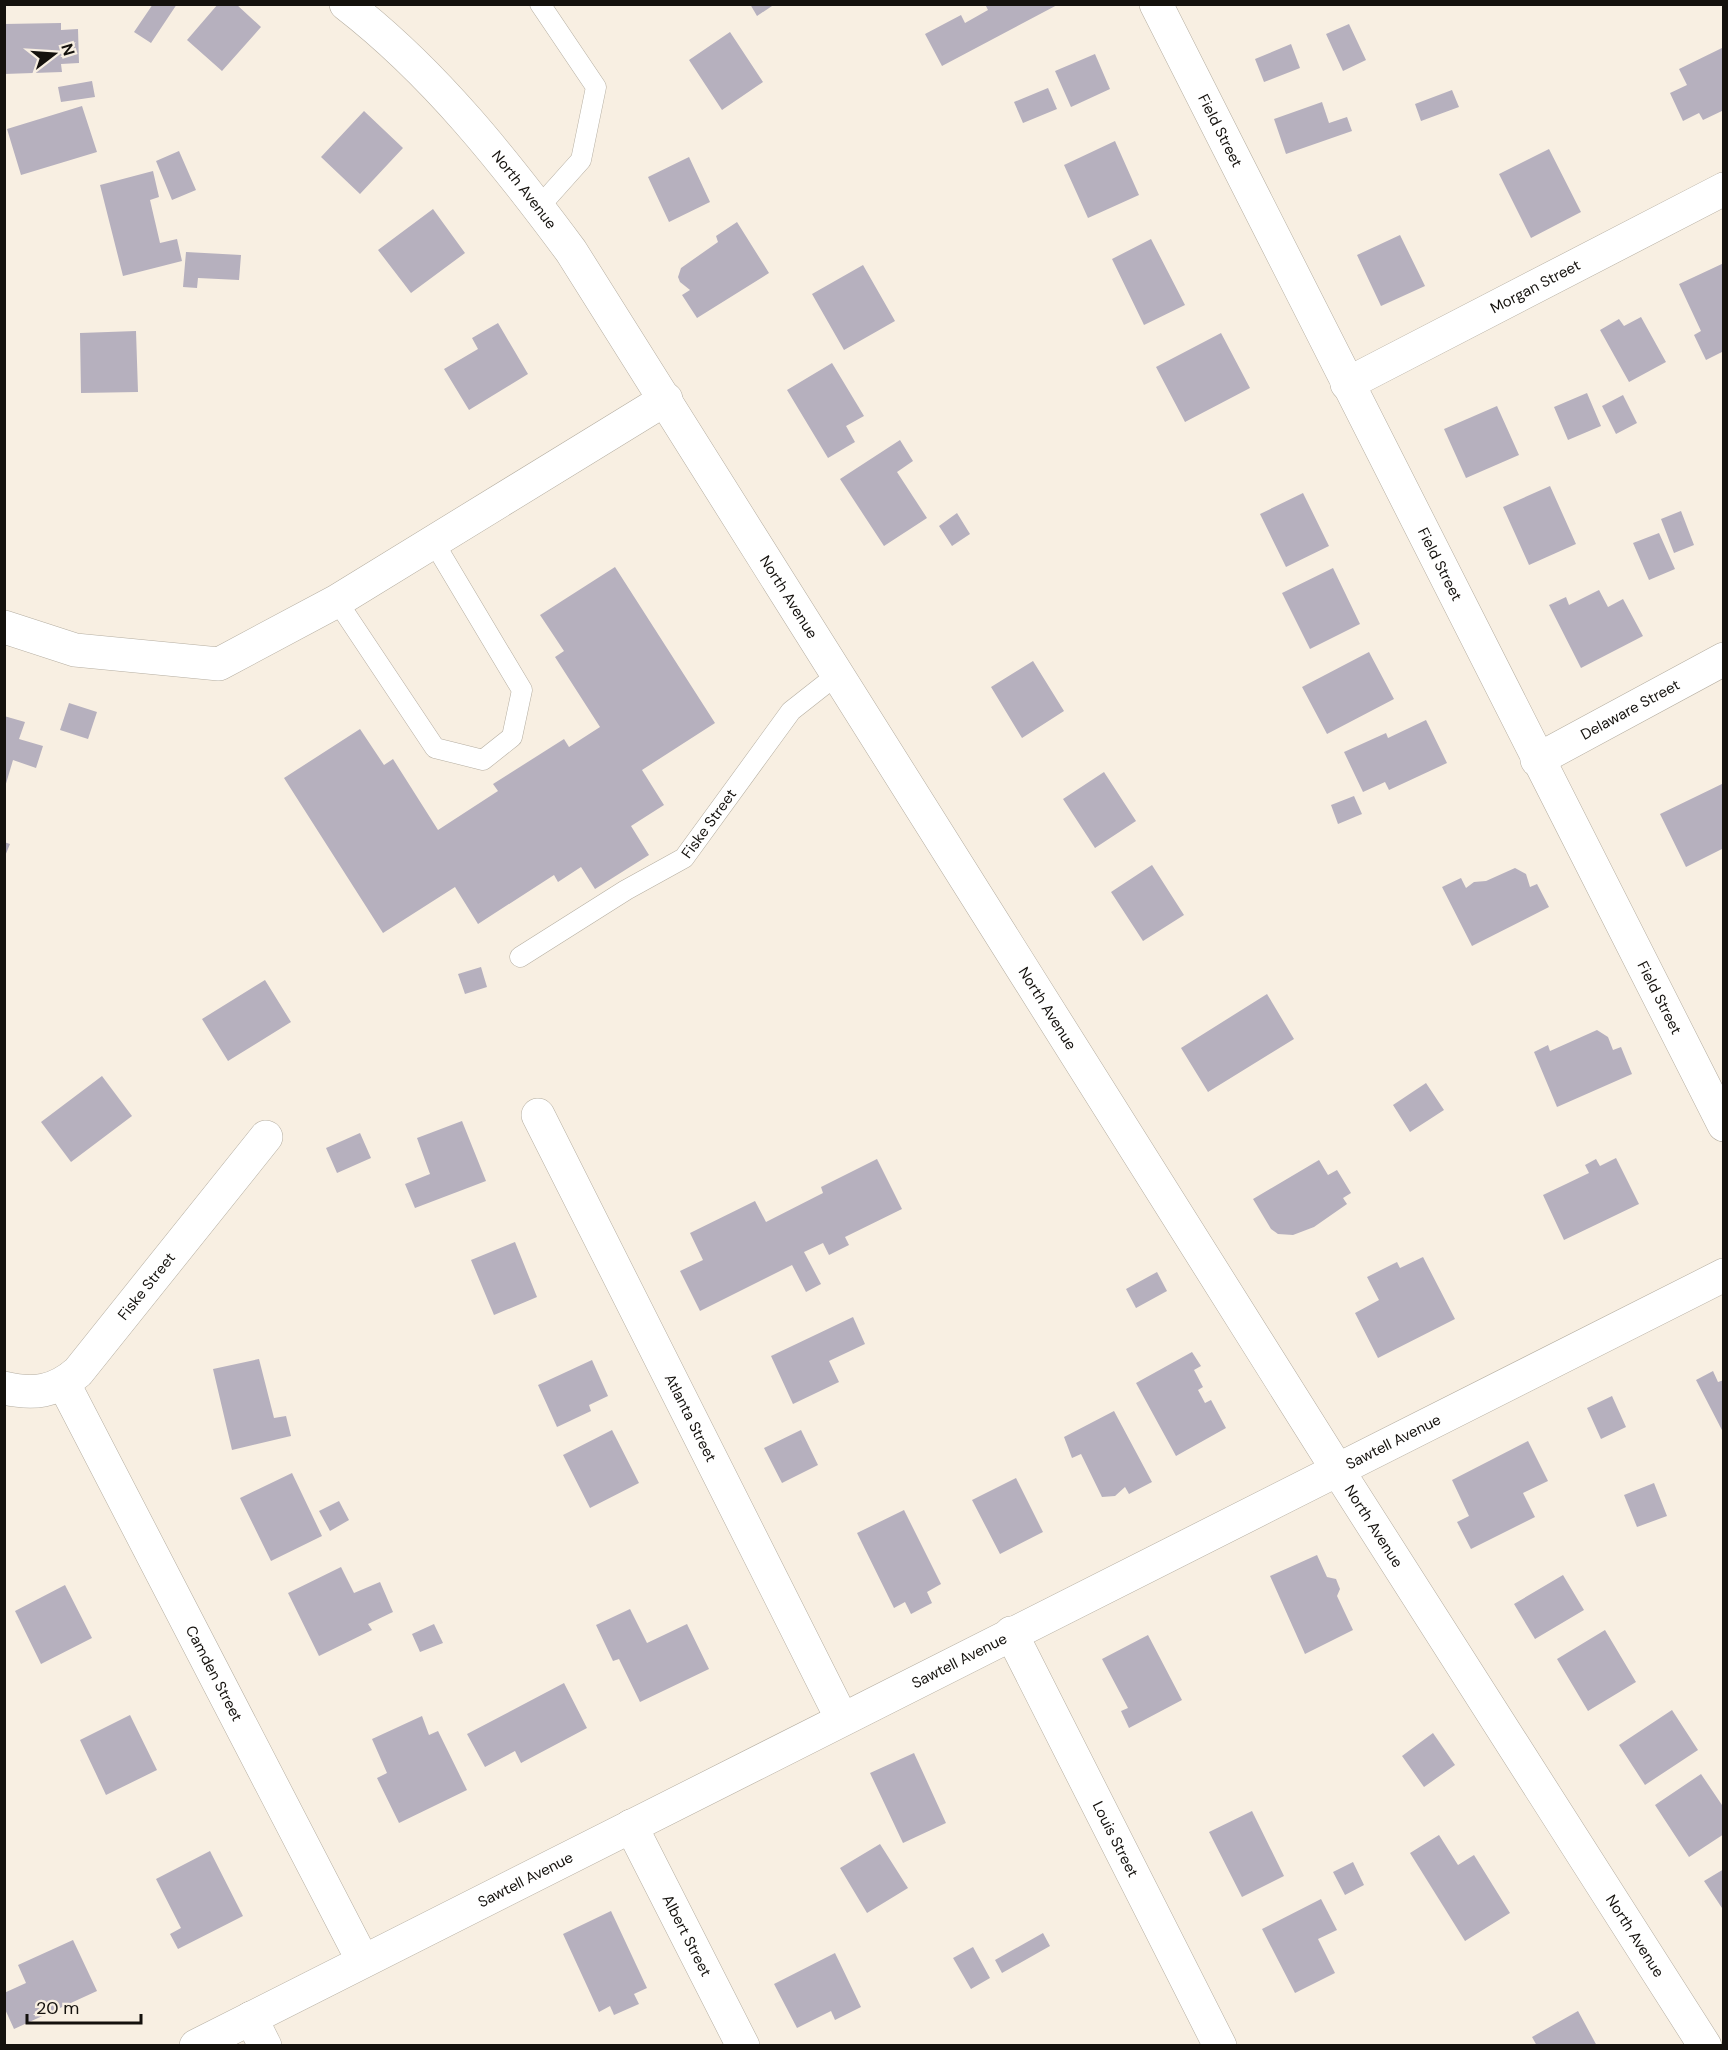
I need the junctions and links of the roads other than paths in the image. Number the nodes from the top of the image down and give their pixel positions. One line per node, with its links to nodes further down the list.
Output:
1 (346, 4): 5 (street, North Avenue)
2 (540, 4): 5 (lane)
3 (1156, 4): 6 (street, Field Street)
4 (1724, 189): 6 (street, Morgan Street)
5 (539, 207): 7 (street, North Avenue)
6 (1347, 384): 13 (street, Field Street)
7 (666, 399): 8 (street); 12 (street, North Avenue)
8 (433, 541): 9 (street); 9 (lane)
9 (337, 601): 10 (street)
10 (4, 627)
11 (1724, 659): 13 (street, Delaware Street)
12 (838, 674): 14 (lane, Fiske Street); 21 (street, North Avenue)
13 (1537, 760): 16 (street, Field Street)
14 (520, 957)
15 (538, 1115): 23 (street, Atlanta Street)
16 (1724, 1125)
17 (266, 1137): 19 (street, Fiske Street)
18 (1724, 1275): 21 (street, Sawtell Avenue)
19 (64, 1384): 20 (street, Fiske Street); 25 (street, Camden Street)
20 (4, 1388)
21 (1337, 1469): 22 (street, Sawtell Avenue); 30 (street, North Avenue)
22 (1011, 1633): 23 (street, Sawtell Avenue); 29 (street, Louis Street)
23 (842, 1719): 24 (street, Sawtell Avenue)
24 (631, 1826): 25 (street, Sawtell Avenue); 28 (street, Albert Street)
25 (363, 1961): 26 (street, Sawtell Avenue)
26 (258, 2032): 27 (street, Sawtell Avenue)
27 (196, 2046)
28 (743, 2046)
29 (1220, 2046)
30 (1705, 2046)

